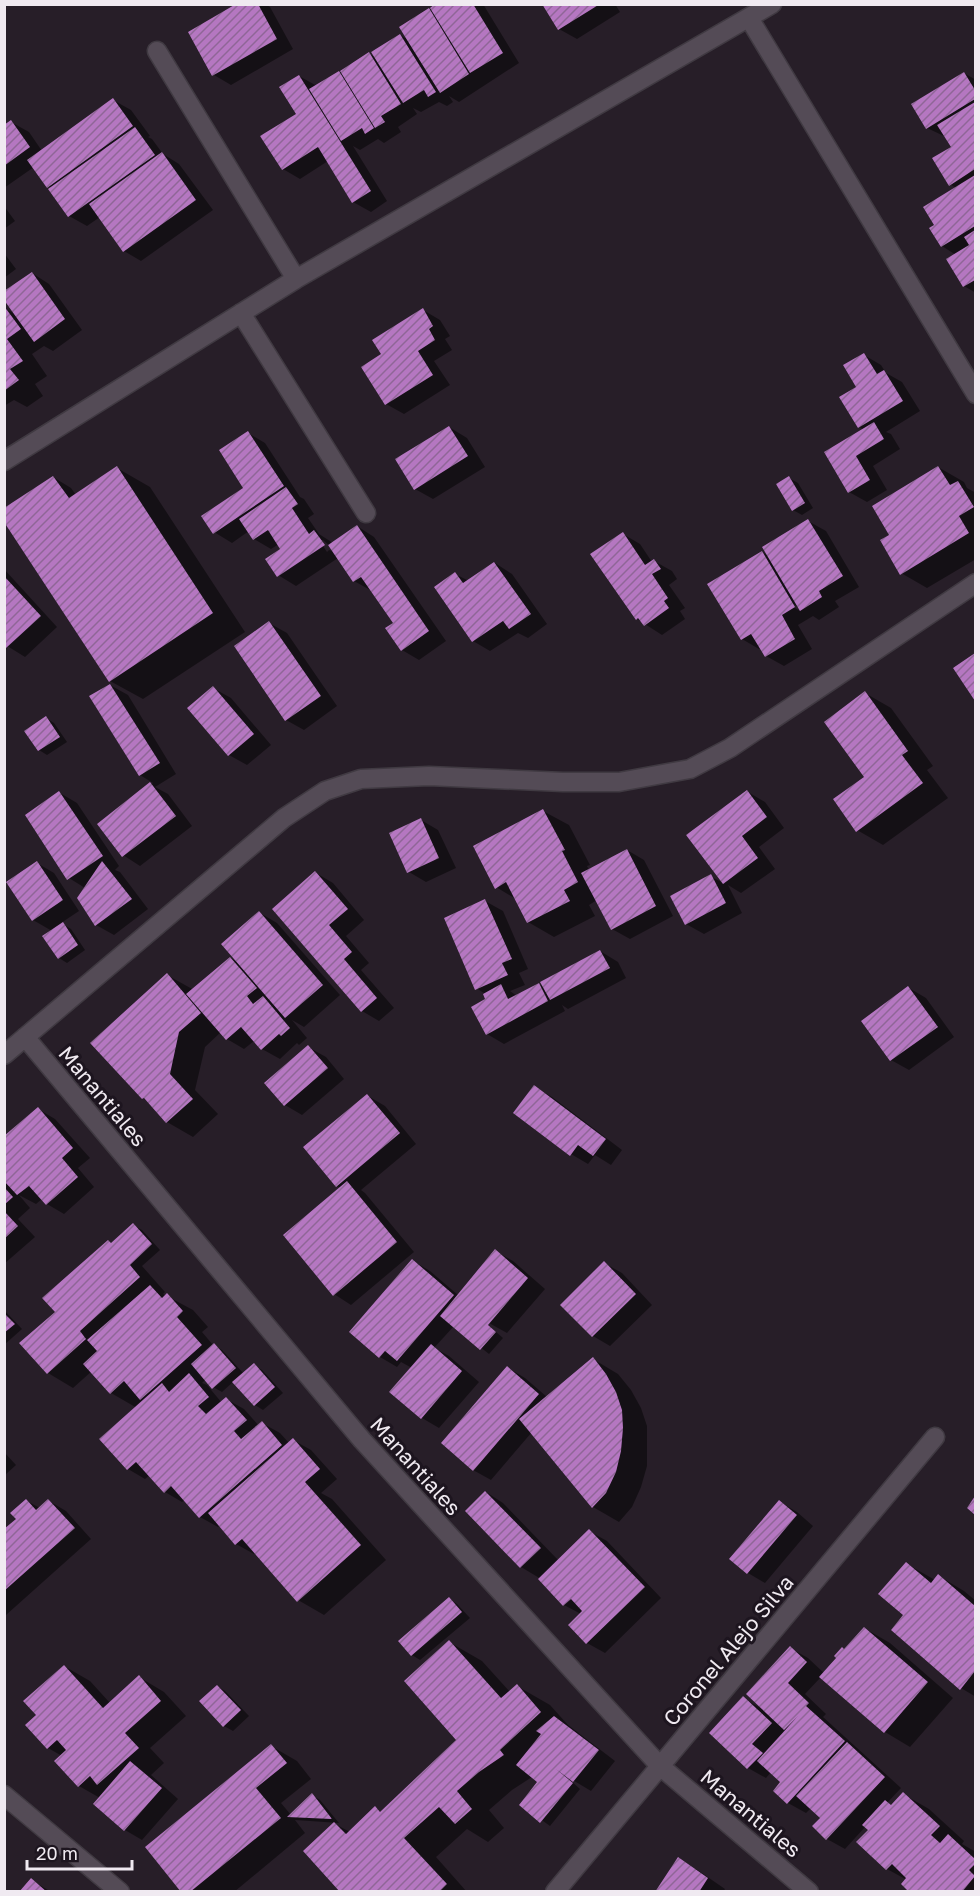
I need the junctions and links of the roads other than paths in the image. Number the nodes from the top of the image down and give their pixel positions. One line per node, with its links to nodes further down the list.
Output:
1 (772, 4): 2 (street)
2 (749, 18): 4 (street); 6 (street)
3 (157, 51): 4 (street)
4 (296, 279): 5 (street)
5 (241, 314): 7 (street); 8 (street)
6 (975, 394)
7 (4, 461)
8 (366, 513)
9 (975, 583): 10 (street)
10 (25, 1037): 11 (street); 13 (street, Manantiales)
11 (4, 1055)
12 (935, 1437): 13 (street, Coronel Alejo Silva)
13 (660, 1766): 16 (street, Coronel Alejo Silva); 17 (street, Manantiales)
14 (4, 1795): 15 (street)
15 (120, 1892)
16 (555, 1892)
17 (809, 1892)

